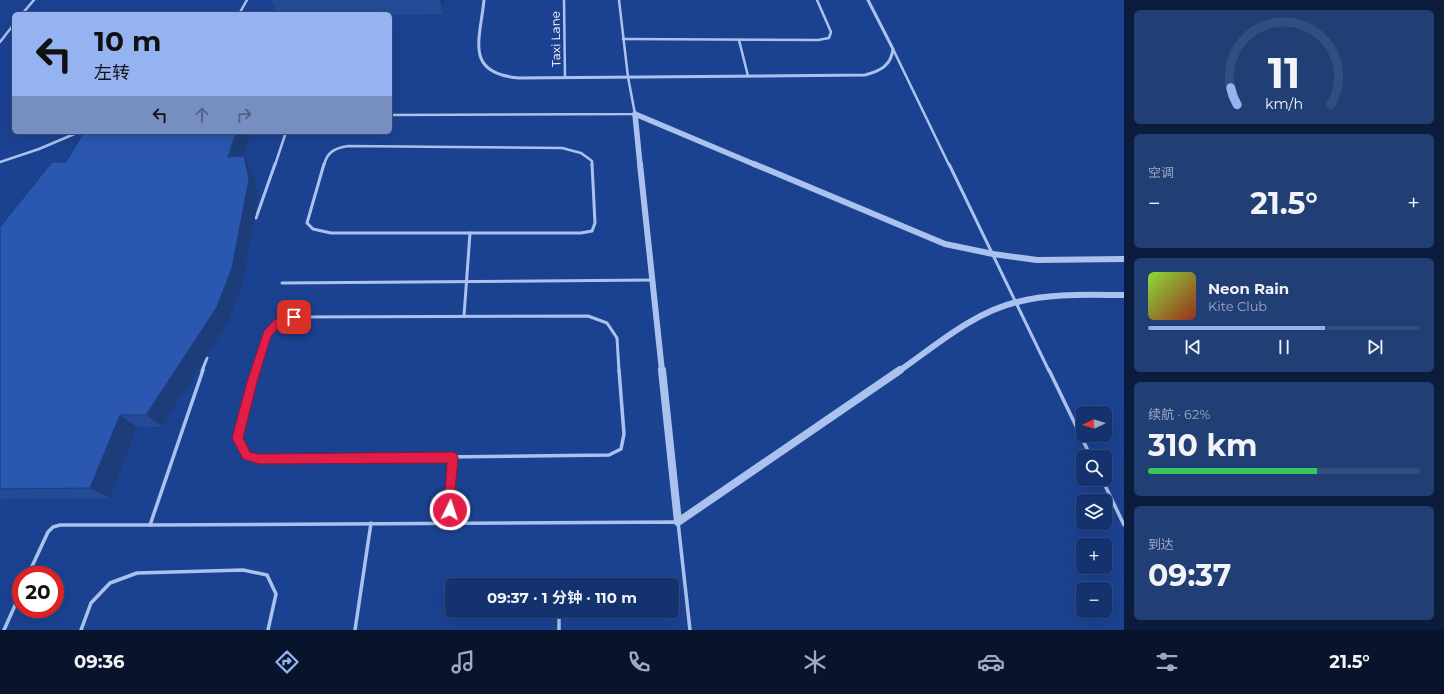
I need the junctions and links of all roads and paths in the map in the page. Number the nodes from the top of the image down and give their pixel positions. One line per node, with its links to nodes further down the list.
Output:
1 (34, 0): 8 (lane)
2 (247, 0): 9 (lane)
3 (484, 0): 17 (street)
4 (564, 0): 17 (lane, Taxi Lane)
5 (619, 0): 11 (lane)
6 (817, 0): 12 (lane)
7 (868, 0): 14 (street)
8 (24, 12)
9 (240, 12)
10 (12, 27): 13 (lane)
11 (624, 39): 12 (lane); 16 (lane)
12 (739, 40): 15 (lane)
13 (0, 42)
14 (893, 49): 15 (street); 25 (lane)
15 (748, 76): 16 (street)
16 (628, 77): 17 (street); 18 (lane)
17 (565, 78)
18 (635, 114): 19 (lane); 25 (street); 27 (street)
19 (392, 115)
20 (74, 134): 22 (lane)
21 (285, 134): 23 (lane)
22 (0, 162)
23 (256, 218)
24 (470, 233): 24 (lane); 28 (lane)
25 (992, 254): 26 (street); 31 (lane)
26 (1124, 259)
27 (653, 280): 28 (lane); 37 (street)
28 (466, 282): 29 (lane); 32 (lane)
29 (282, 283)
30 (1124, 295): 31 (street)
31 (1016, 302): 34 (lane); 37 (street)
32 (464, 316): 35 (lane); 35 (lane)
33 (207, 358): 40 (lane)
34 (1088, 450)
35 (453, 458): 39 (lane)
36 (1105, 486): 41 (lane)
37 (678, 522): 39 (lane); 50 (lane)
38 (371, 523): 39 (lane); 40 (lane); 48 (lane)
39 (449, 523)
40 (150, 525): 42 (lane)
41 (1124, 525)
42 (32, 566)
43 (12, 612): 45 (lane)
44 (559, 618): 49 (lane)
45 (4, 630)
46 (81, 630): 47 (lane)
47 (268, 630)
48 (354, 630)
49 (559, 630)
50 (690, 630)

